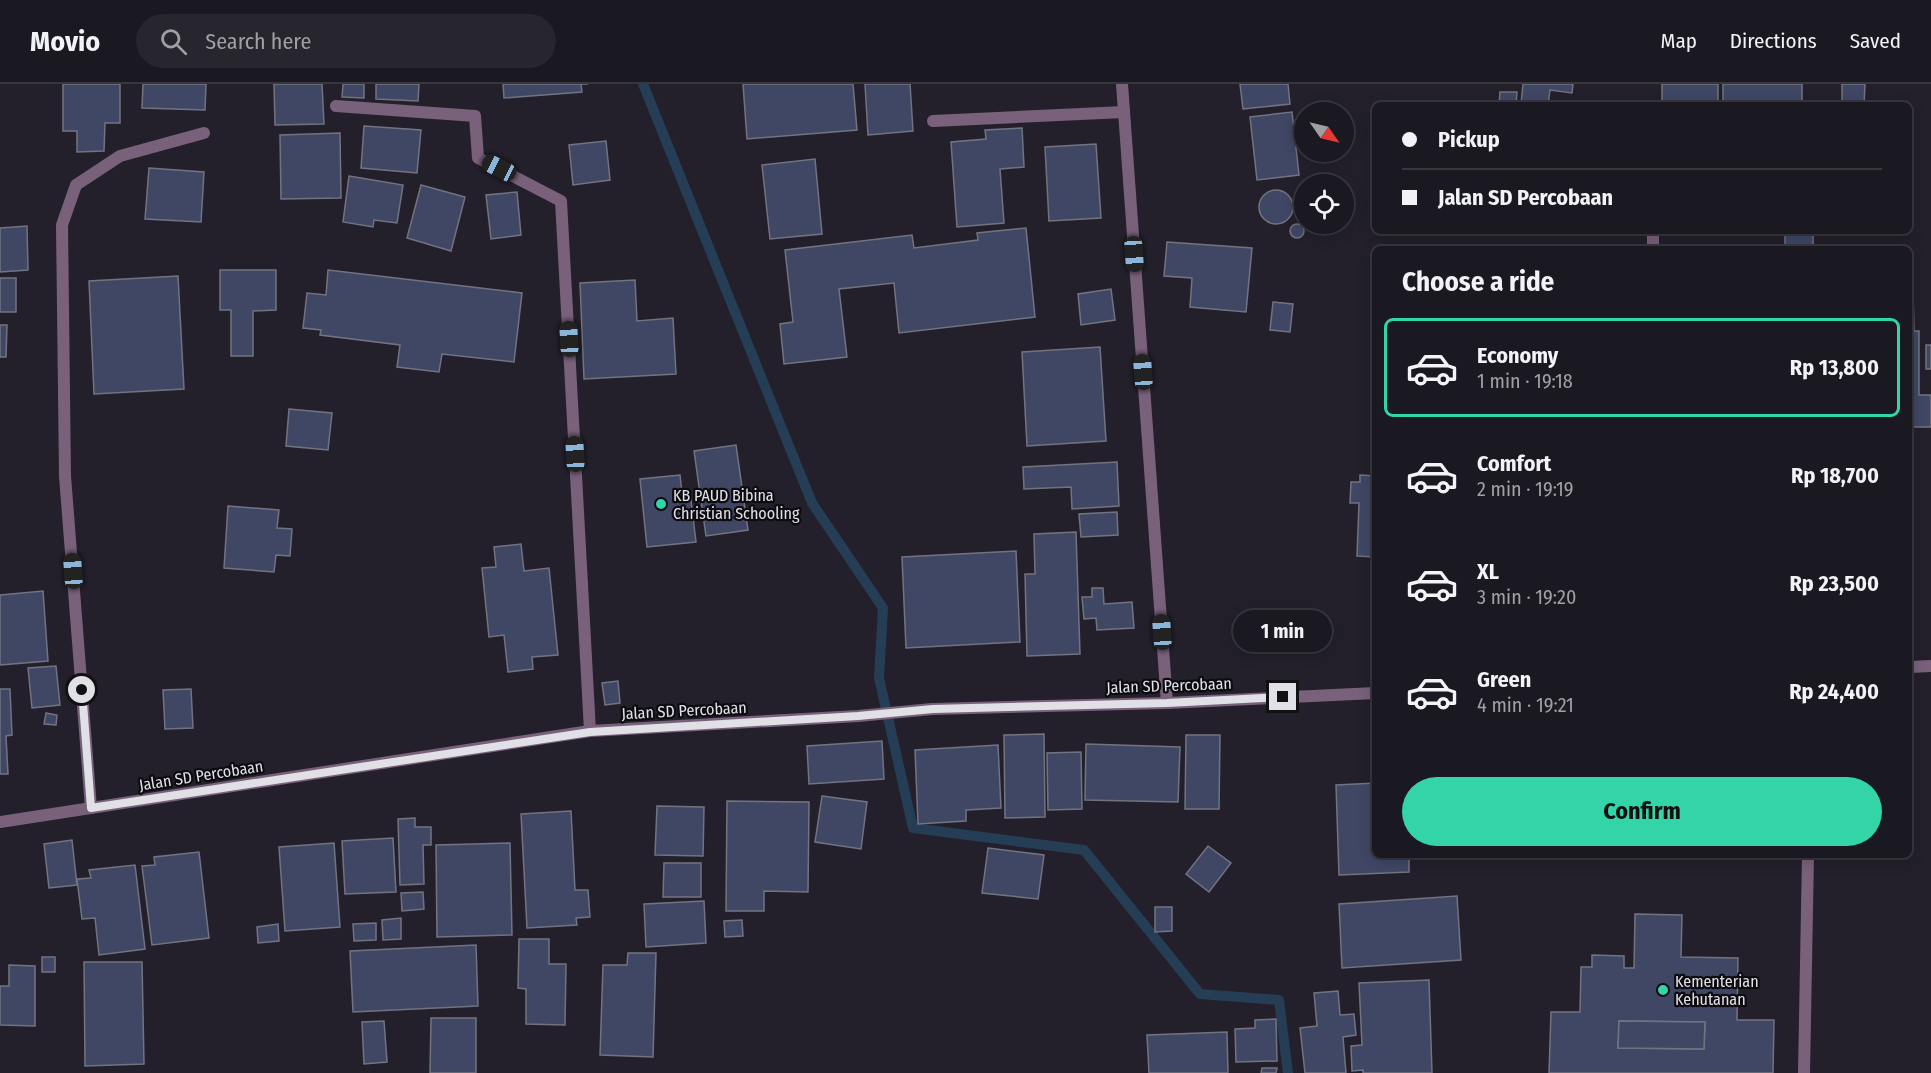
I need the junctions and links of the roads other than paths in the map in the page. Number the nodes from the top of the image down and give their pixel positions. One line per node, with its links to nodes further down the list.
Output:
1 (1122, 84): 3 (street)
2 (336, 106): 10 (street)
3 (1124, 112): 4 (street); 9 (street)
4 (933, 121)
5 (204, 133): 11 (street)
6 (1931, 666): 7 (street)
7 (1912, 667)
8 (1372, 693): 9 (street, Jalan SD Percobaan)
9 (1167, 703): 10 (street, Jalan SD Percobaan)
10 (590, 732): 11 (street, Jalan SD Percobaan)
11 (91, 808): 12 (street, Jalan SD Percobaan)
12 (0, 822)
13 (1808, 858): 14 (street)
14 (1804, 1073)

